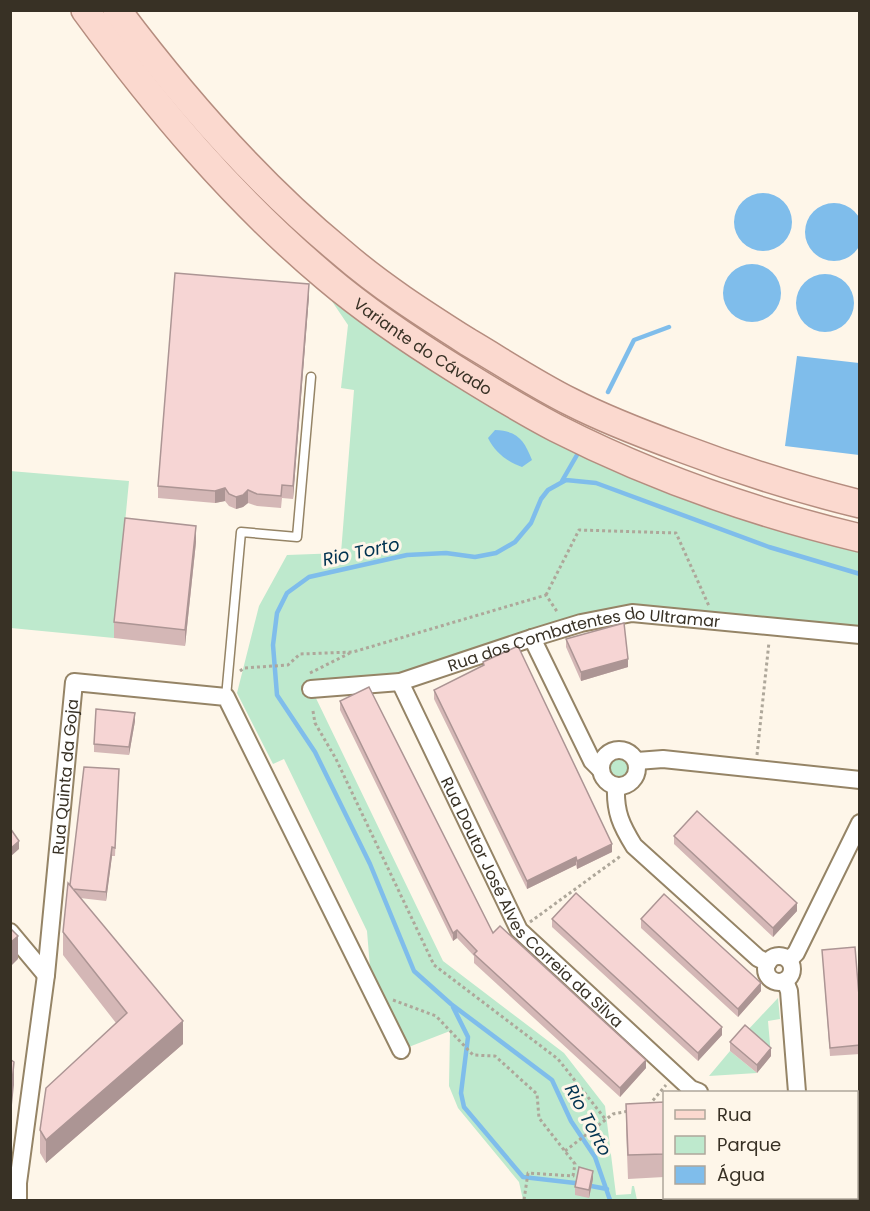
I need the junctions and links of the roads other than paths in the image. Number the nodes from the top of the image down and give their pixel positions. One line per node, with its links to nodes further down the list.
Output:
1 (85, 10): 5 (main road, Variante do Cávado)
2 (117, 10): 4 (main road, Variante do Cávado)
3 (311, 377): 10 (lane)
4 (860, 504)
5 (860, 538)
6 (860, 635): 7 (street, Rua dos Combatentes do Ultramar)
7 (532, 638): 8 (street, Rua dos Combatentes do Ultramar); 12 (street)
8 (400, 682): 9 (street, Rua dos Combatentes do Ultramar); 22 (street, Rua Doutor José Alves Correia da Silva)
9 (311, 689)
10 (226, 696): 19 (street, Rua Quinta da Goja); 21 (street)
11 (637, 762): 12 (street); 13 (street); 14 (street)
12 (601, 770): 14 (street)
13 (860, 780)
14 (616, 787): 18 (street)
15 (860, 823): 17 (street)
16 (10, 932): 19 (street)
17 (789, 960): 18 (street); 20 (street)
18 (768, 963): 20 (street)
19 (46, 975): 24 (street, Rua Quinta da Goja)
20 (785, 981): 23 (street)
21 (400, 1050)
22 (696, 1091)
23 (797, 1091)
24 (14, 1179): 25 (street, Rua Quinta da Goja)
25 (18, 1200)

